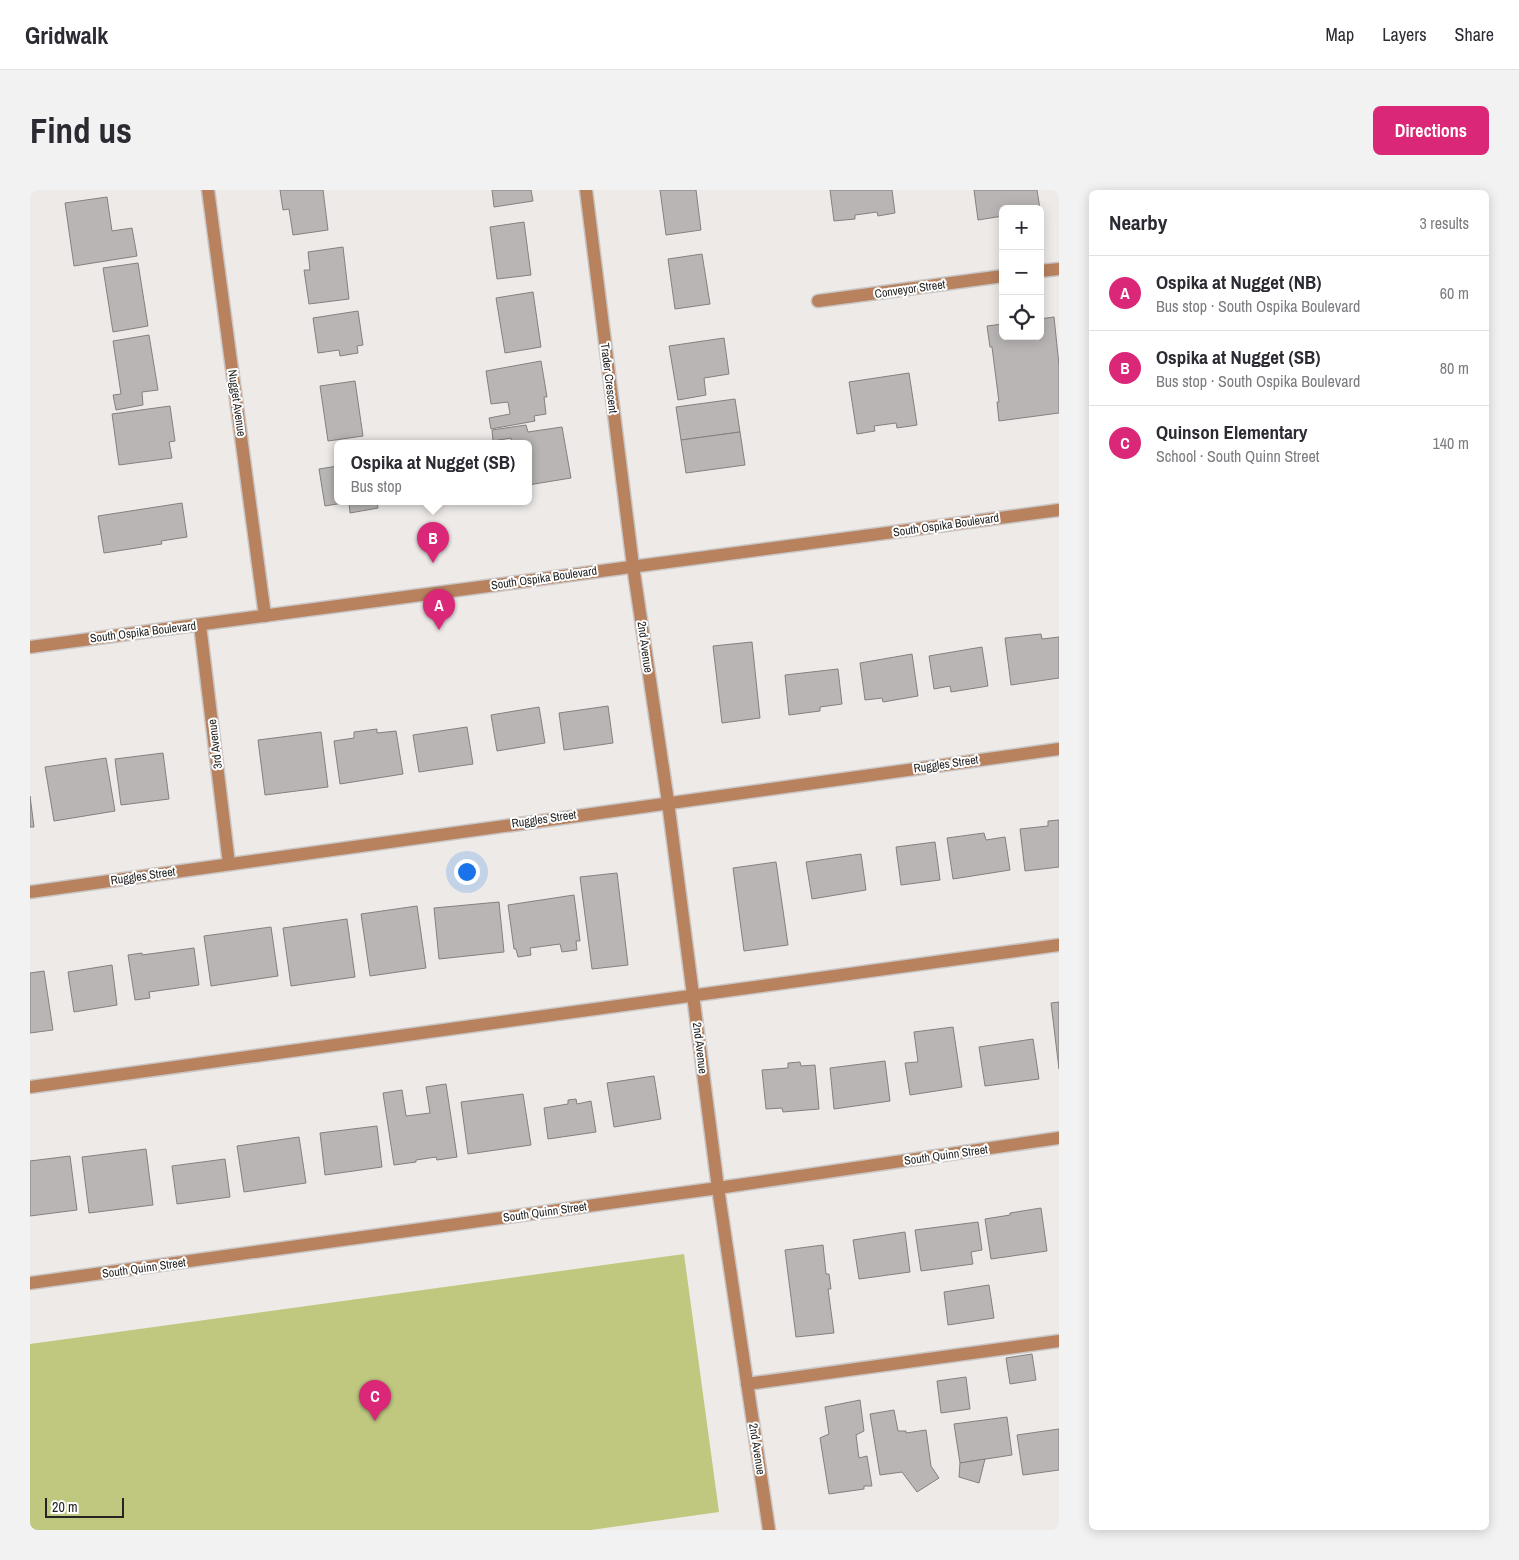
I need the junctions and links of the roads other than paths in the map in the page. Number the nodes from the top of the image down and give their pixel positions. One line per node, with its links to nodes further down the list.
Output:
1 (208, 190): 9 (street, Nugget Avenue)
2 (586, 190): 8 (street, Trader Crescent)
3 (1059, 269): 4 (street)
4 (1044, 271)
5 (999, 277): 6 (street, Conveyor Street)
6 (818, 301)
7 (1059, 510): 8 (street, South Ospika Boulevard)
8 (633, 566): 9 (street, South Ospika Boulevard); 13 (street, 2nd Avenue)
9 (265, 616): 10 (street, South Ospika Boulevard)
10 (200, 625): 11 (street, South Ospika Boulevard); 14 (street, 3rd Avenue)
11 (30, 647)
12 (1059, 749): 13 (street, Ruggles Street)
13 (668, 802): 14 (street, Ruggles Street); 17 (street, 2nd Avenue)
14 (229, 864): 15 (street, Ruggles Street)
15 (30, 892)
16 (1059, 945): 17 (street)
17 (693, 995): 18 (street); 20 (street, 2nd Avenue)
18 (30, 1087)
19 (1059, 1138): 20 (street, South Quinn Street)
20 (718, 1188): 21 (street, South Quinn Street); 23 (street, 2nd Avenue)
21 (30, 1283)
22 (1059, 1341): 23 (street)
23 (747, 1384): 24 (street, 2nd Avenue)
24 (769, 1530)

